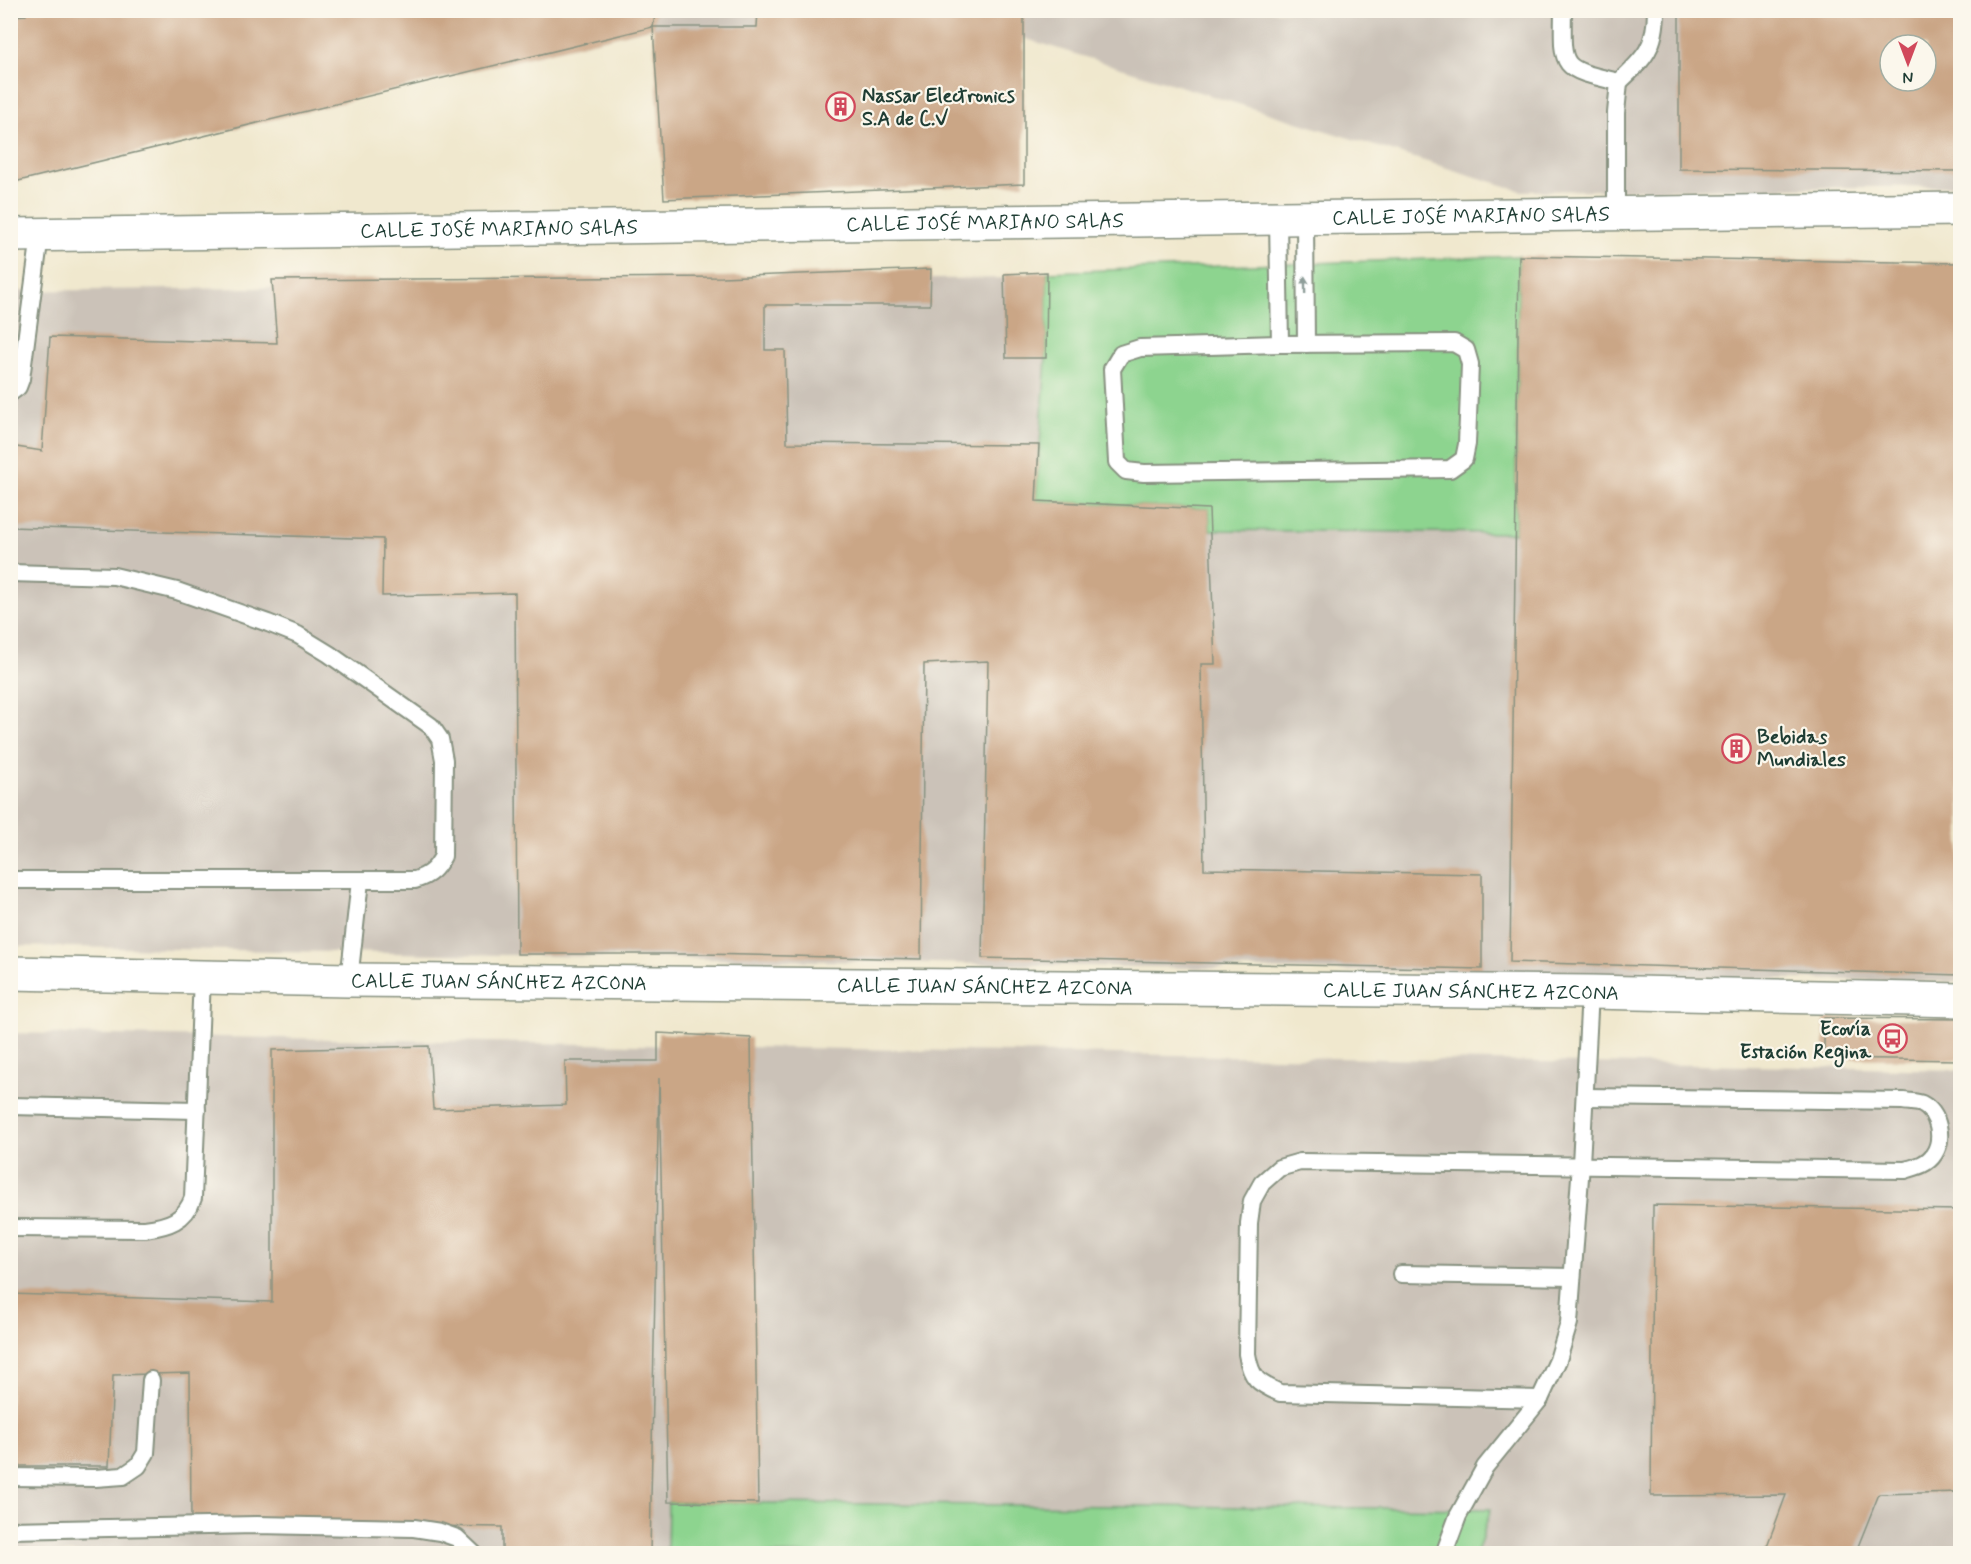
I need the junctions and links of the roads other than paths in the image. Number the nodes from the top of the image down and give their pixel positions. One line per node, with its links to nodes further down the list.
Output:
1 (1563, 10): 3 (lane)
2 (1656, 10): 3 (lane)
3 (1619, 82): 5 (lane)
4 (1960, 209): 5 (street, CALLE JOSÉ MARIANO SALAS)
5 (1616, 214): 6 (street, CALLE JOSÉ MARIANO SALAS)
6 (1292, 218): 7 (street, CALLE JOSÉ MARIANO SALAS); 8 (lane); 9 (lane, one-way to 6)
7 (25, 235): 10 (lane)
8 (1280, 344): 9 (lane); 9 (lane)
9 (1306, 344)
10 (10, 393)
11 (10, 573): 13 (lane)
12 (10, 880): 13 (lane)
13 (360, 881): 16 (lane)
14 (10, 973): 15 (street, CALLE JUAN SÁNCHEZ AZCONA)
15 (202, 976): 16 (street, CALLE JUAN SÁNCHEZ AZCONA); 21 (lane)
16 (350, 980): 17 (street, CALLE JUAN SÁNCHEZ AZCONA)
17 (1590, 992): 18 (street, CALLE JUAN SÁNCHEZ AZCONA); 19 (lane)
18 (1960, 1000)
19 (1585, 1097): 22 (lane); 22 (lane)
20 (10, 1106): 21 (lane)
21 (197, 1110): 23 (lane)
22 (1581, 1164): 25 (lane); 27 (lane)
23 (10, 1228)
24 (1401, 1274): 25 (lane)
25 (1572, 1277): 27 (lane)
26 (151, 1380): 28 (lane)
27 (1540, 1399): 31 (lane)
28 (10, 1478)
29 (10, 1530): 30 (lane)
30 (474, 1554)
31 (1444, 1554)

